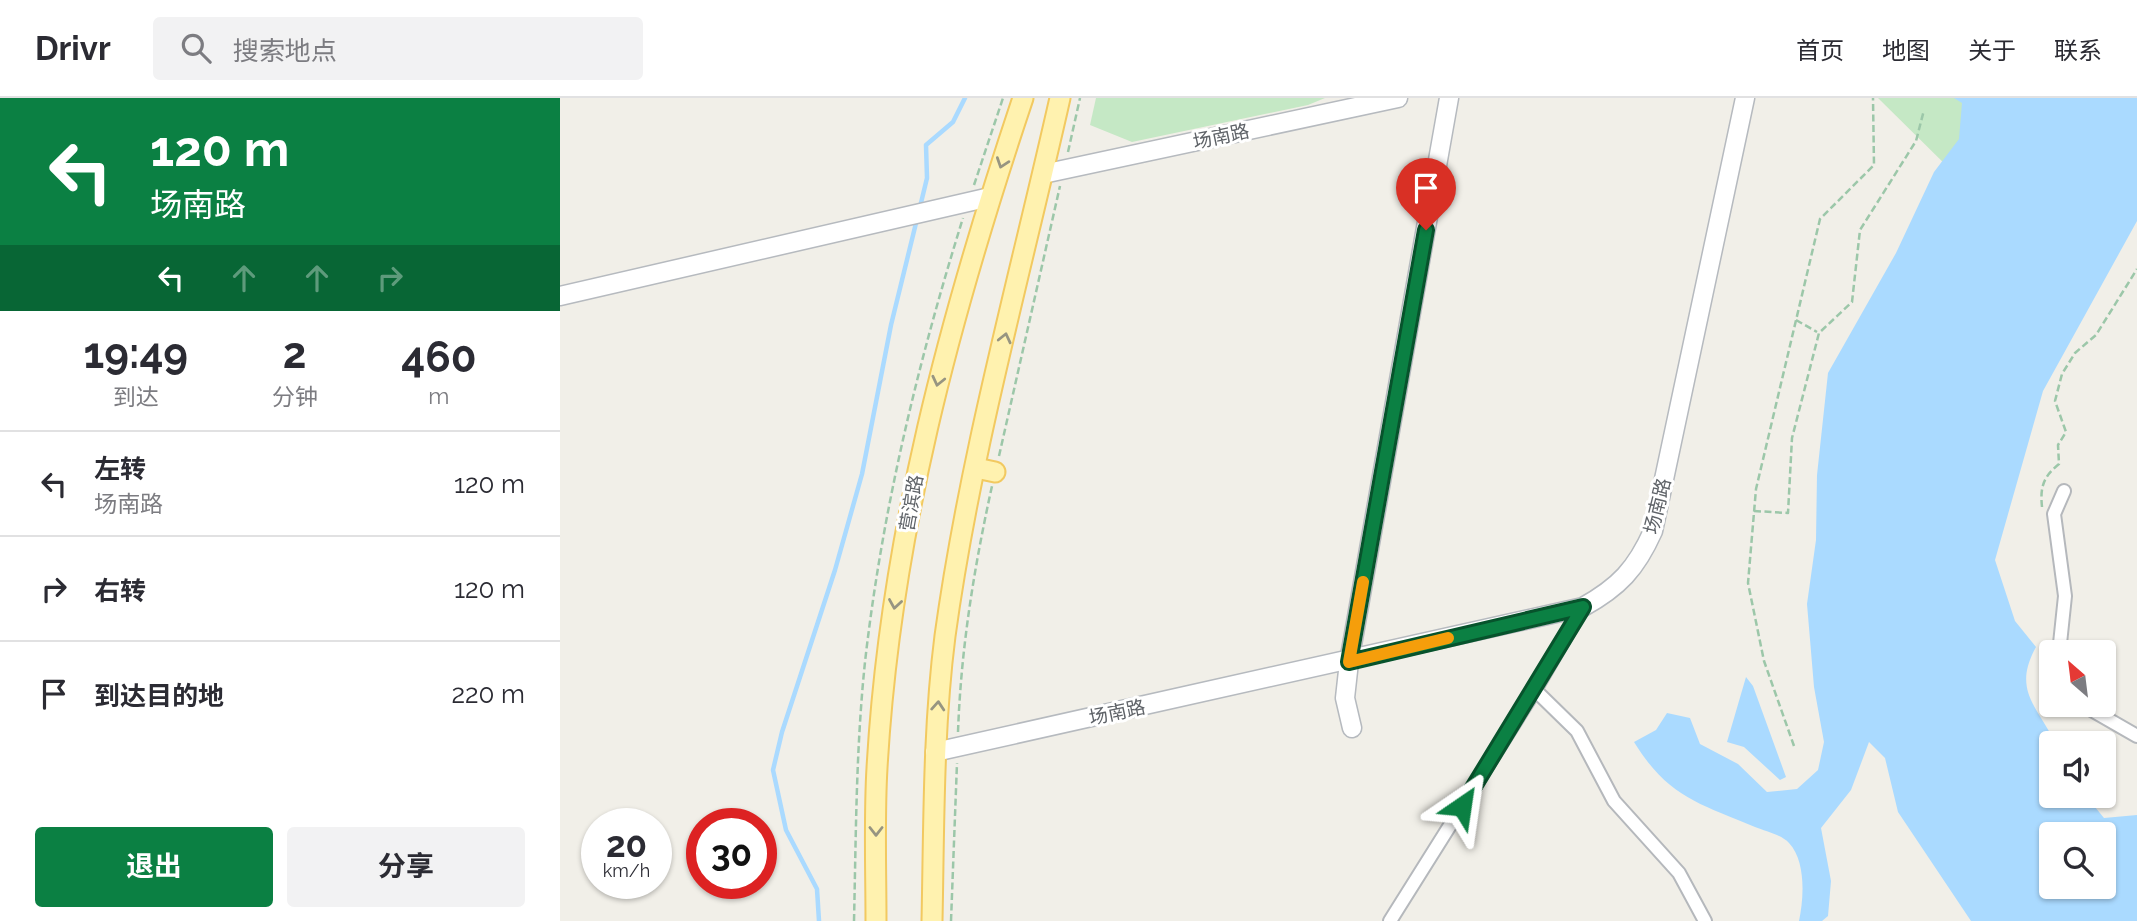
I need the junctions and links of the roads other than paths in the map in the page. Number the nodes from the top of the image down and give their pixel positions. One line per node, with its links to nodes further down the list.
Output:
1 (1023, 98): 7 (main road, 营滨路, one-way to 7)
2 (1060, 98): 6 (main road)
3 (1398, 98): 6 (street, 场南路)
4 (1449, 98): 14 (street)
5 (1745, 98): 12 (street, 场南路)
6 (1043, 174): 9 (main road, one-way to 6)
7 (990, 197): 8 (street); 20 (main road, 营滨路, one-way to 20)
8 (560, 296)
9 (976, 468): 10 (main road); 19 (main road, one-way to 9)
10 (995, 472)
11 (2064, 491): 13 (street)
12 (1583, 607): 14 (street, 场南路); 15 (street)
13 (2060, 640)
14 (1349, 662): 17 (street); 19 (street, 场南路)
15 (1535, 690): 22 (street); 23 (street)
16 (2106, 718): 18 (street)
17 (1352, 728)
18 (2137, 736)
19 (935, 752): 21 (main road)
20 (876, 921)
21 (932, 921)
22 (1390, 921)
23 (1705, 921)

